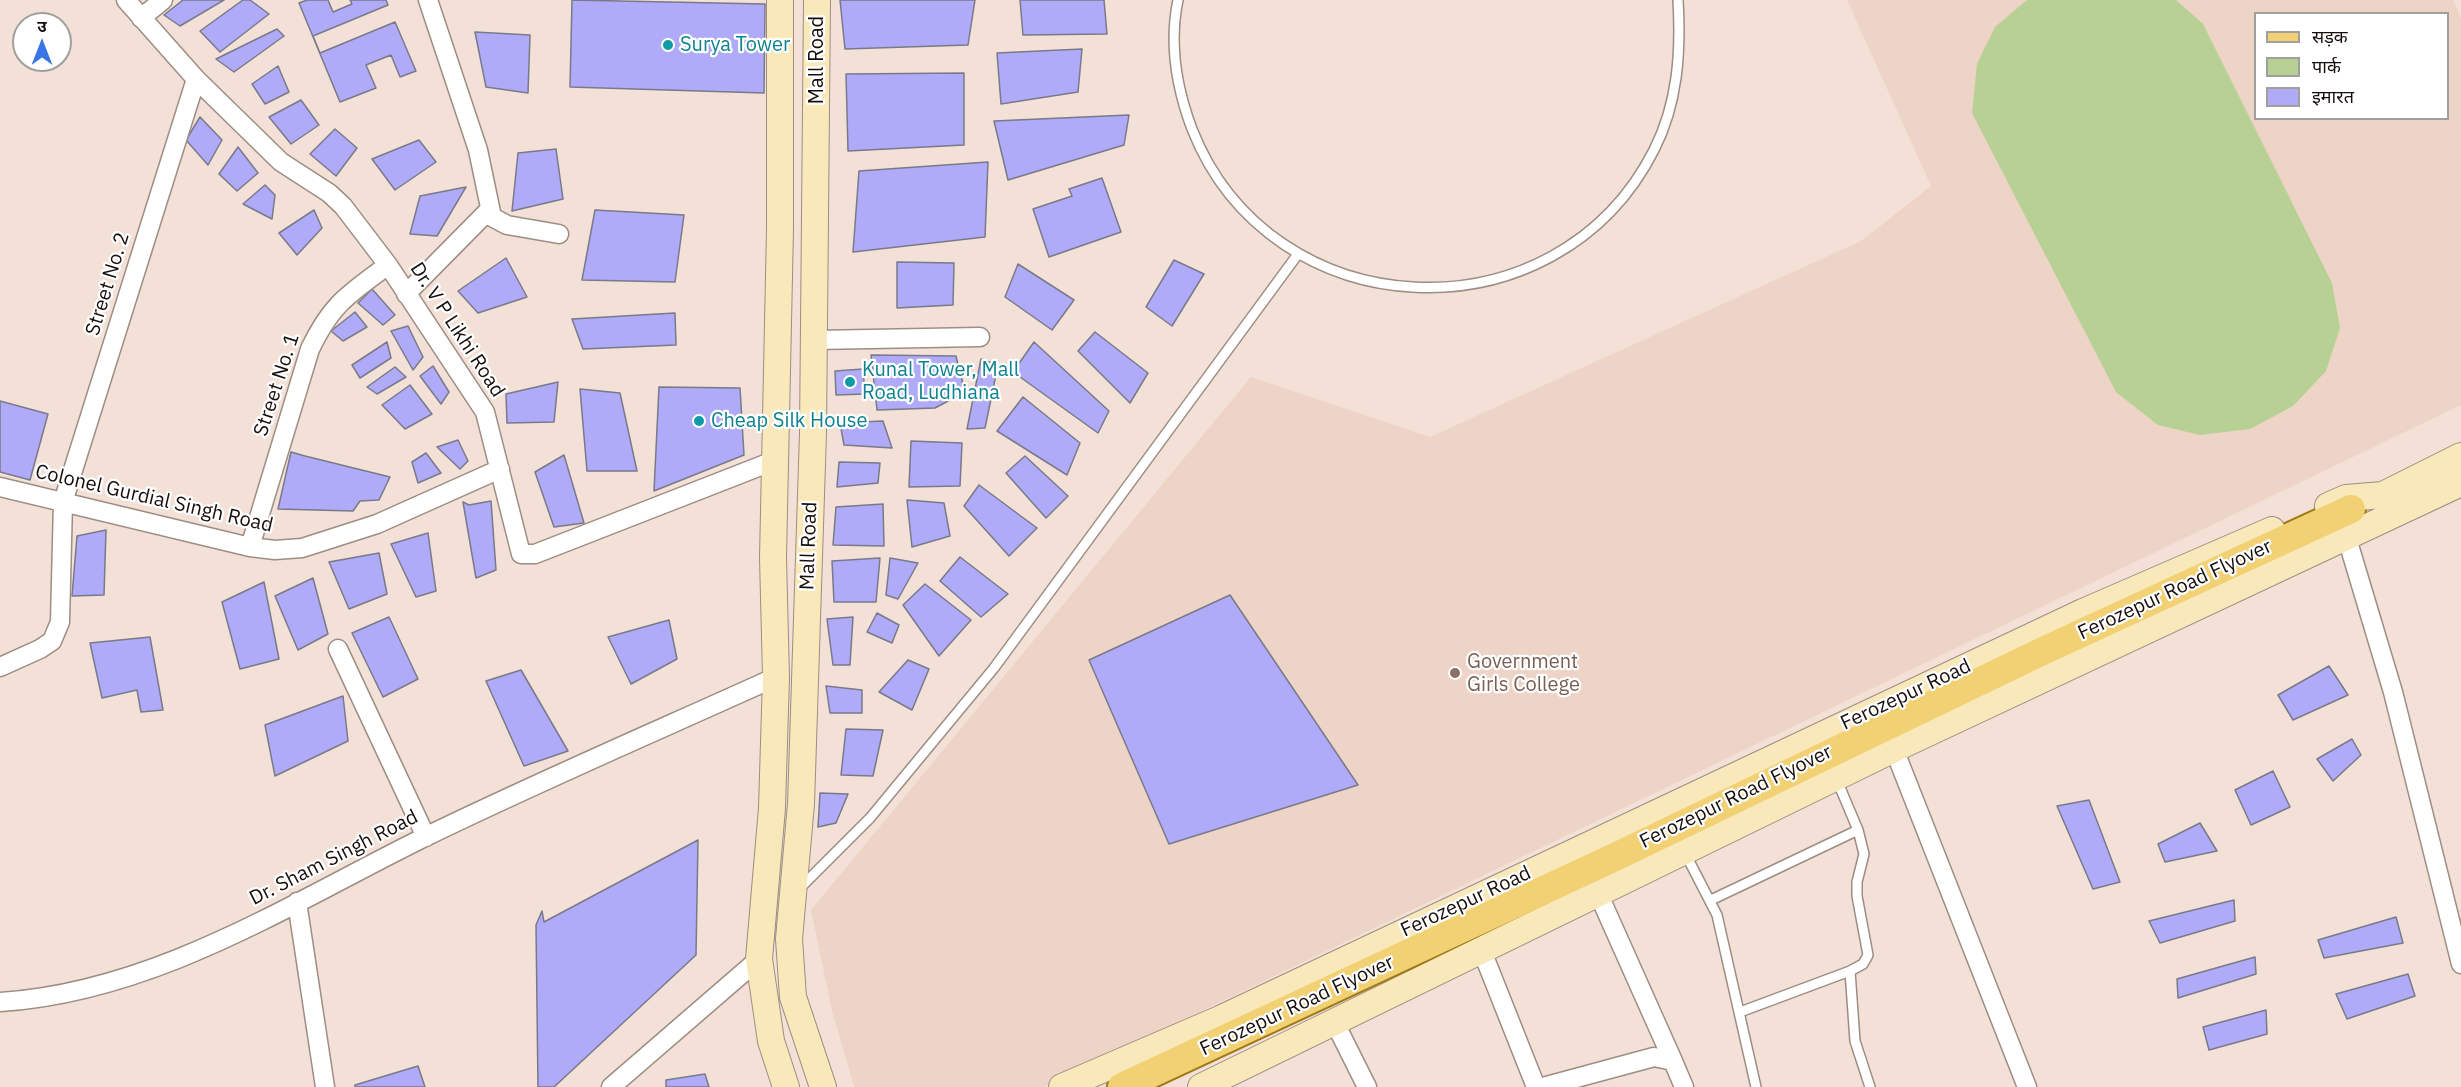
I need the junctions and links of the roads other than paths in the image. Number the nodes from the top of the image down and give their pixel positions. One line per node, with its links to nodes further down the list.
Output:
1 (126, 0): 8 (street, Dr. V P Likhi Road)
2 (163, 0): 8 (street)
3 (428, 0): 10 (street)
4 (780, 0): 18 (main road, Mall Road)
5 (817, 0): 16 (main road, Mall Road)
6 (1178, 0): 12 (lane)
7 (1678, 0): 12 (lane)
8 (141, 18): 9 (street, Dr. V P Likhi Road)
9 (196, 79): 13 (street, Dr. V P Likhi Road); 23 (street, Street No. 2)
10 (490, 208): 11 (street); 14 (street)
11 (559, 234)
12 (1298, 254): 35 (lane)
13 (388, 265): 14 (street, Dr. V P Likhi Road); 25 (street, Street No. 1)
14 (406, 294): 19 (street, Dr. V P Likhi Road)
15 (980, 338): 16 (street)
16 (815, 340): 35 (main road, Mall Road)
17 (2461, 456): 22 (main road, Ferozepur Road)
18 (776, 460): 19 (street, Dr. V P Likhi Road); 28 (main road, Mall Road)
19 (500, 469): 25 (street, Colonel Gurdial Singh Road)
20 (2461, 483): 24 (main road)
21 (0, 487): 23 (street, Colonel Gurdial Singh Road)
22 (2383, 495): 24 (main road); 50 (main road, Ferozepur Road)
23 (63, 502): 25 (street, Colonel Gurdial Singh Road); 27 (street, Street No. 2)
24 (2349, 522): 29 (main road); 40 (street); 51 (main road, Ferozepur Road Flyover)
25 (250, 547)
26 (338, 649): 32 (street)
27 (0, 667)
28 (776, 677): 32 (street, Dr. Sham Singh Road); 39 (main road, Mall Road)
29 (1894, 749): 30 (main road); 59 (street)
30 (1836, 778): 31 (lane); 33 (main road)
31 (1858, 830): 36 (lane); 41 (lane)
32 (426, 837): 37 (street, Dr. Sham Singh Road)
33 (1684, 851): 34 (main road); 36 (lane)
34 (1598, 893): 38 (main road); 45 (street)
35 (793, 895): 49 (main road, Mall Road)
36 (1711, 900): 43 (lane)
37 (297, 902): 42 (street, Dr. Sham Singh Road); 46 (street)
38 (1482, 951): 44 (main road); 54 (street)
39 (759, 959): 47 (street); 48 (main road, Mall Road)
40 (2461, 964)
41 (1850, 971): 43 (lane); 58 (lane)
42 (0, 1002)
43 (1740, 1012): 57 (lane)
44 (1335, 1023): 52 (main road); 53 (street)
45 (1673, 1061): 55 (street); 56 (street)
46 (326, 1087)
47 (612, 1087)
48 (786, 1087)
49 (823, 1087)
50 (1062, 1087)
51 (1122, 1087)
52 (1201, 1087)
53 (1367, 1087)
54 (1536, 1087)
55 (1543, 1087)
56 (1684, 1087)
57 (1756, 1087)
58 (1870, 1087)
59 (2027, 1087)

